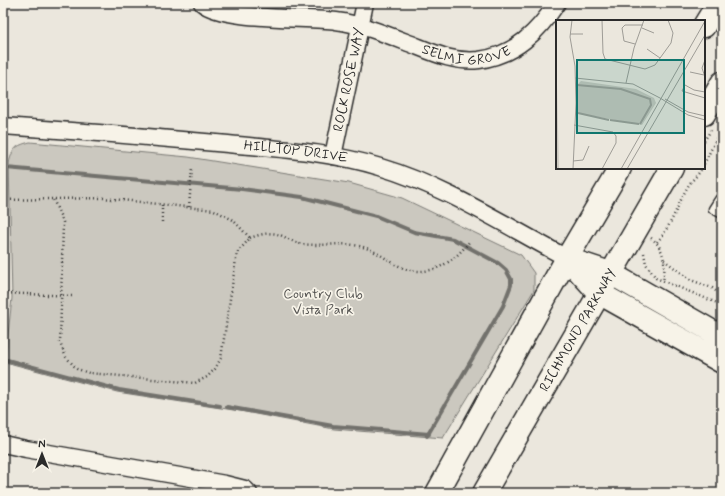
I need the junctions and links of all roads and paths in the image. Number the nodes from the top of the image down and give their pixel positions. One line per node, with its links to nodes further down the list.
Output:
1 (202, 3): 6 (street, SELMI GROVE)
2 (365, 3): 6 (street, ROCK ROSE WAY)
3 (557, 3): 6 (street, SELMI GROVE)
4 (718, 3): 5 (main road)
5 (705, 24)
6 (359, 25): 11 (street, ROCK ROSE WAY)
7 (722, 83): 8 (main road)
8 (705, 112)
9 (3, 126): 11 (street, HILLTOP DRIVE)
10 (722, 128): 12 (path)
11 (333, 156): 29 (street, HILLTOP DRIVE)
12 (705, 162)
13 (192, 168): 21 (path)
14 (619, 169): 29 (main road)
15 (671, 169): 31 (main road, RICHMOND PARKWAY)
16 (701, 169): 25 (path)
17 (722, 195): 22 (lane)
18 (53, 199): 19 (path); 20 (path); 35 (path)
19 (3, 200)
20 (162, 205): 21 (path); 23 (path)
21 (189, 207): 24 (path)
22 (722, 214)
23 (162, 222)
24 (250, 238): 26 (path); 35 (path)
25 (657, 242): 27 (path); 30 (path)
26 (468, 243)
27 (646, 244)
28 (643, 251): 32 (path)
29 (567, 258): 31 (main road, HILLTOP DRIVE); 34 (main road, HILLTOP DRIVE); 43 (main road)
30 (664, 260): 32 (path); 37 (path)
31 (610, 273): 34 (main road, RICHMOND PARKWAY); 39 (main road, HILLTOP DRIVE)
32 (663, 281): 38 (path)
33 (3, 293): 35 (path)
34 (598, 293): 40 (main road, HILLTOP DRIVE); 44 (main road, RICHMOND PARKWAY)
35 (60, 296): 36 (path)
36 (73, 296)
37 (722, 296)
38 (722, 305)
39 (722, 337)
40 (722, 362)
41 (3, 444): 42 (street)
42 (249, 493)
43 (437, 493)
44 (484, 493)

